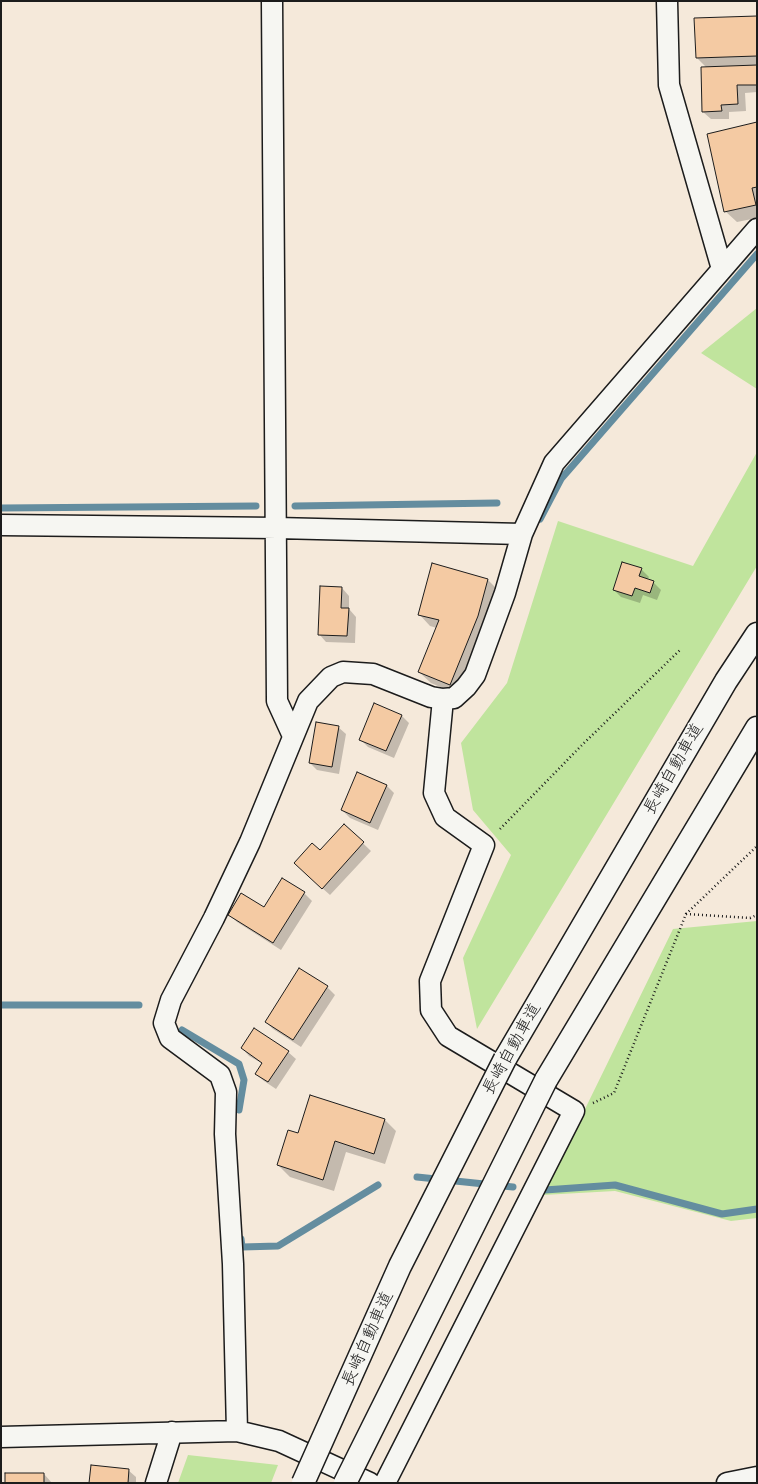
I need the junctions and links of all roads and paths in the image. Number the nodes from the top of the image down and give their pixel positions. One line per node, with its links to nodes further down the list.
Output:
1 (272, 1): 6 (street)
2 (667, 1): 4 (street)
3 (757, 229): 4 (street)
4 (722, 269): 7 (street)
5 (1, 525): 6 (street)
6 (277, 528): 7 (street); 12 (street)
7 (522, 534): 10 (street)
8 (757, 634): 23 (highway, 長崎自動車道, bridge)
9 (680, 650): 13 (path)
10 (443, 699): 12 (street); 13 (street)
11 (757, 728): 24 (highway, bridge)
12 (293, 736): 18 (street)
13 (484, 845): 17 (street)
14 (757, 846): 15 (path)
15 (686, 914): 16 (path); 17 (path)
16 (757, 916)
17 (574, 1111): 26 (street)
18 (237, 1431): 19 (street); 25 (street)
19 (172, 1432): 20 (street); 22 (street)
20 (1, 1437)
21 (757, 1477): 27 (street)
22 (156, 1483)
23 (303, 1483)
24 (345, 1483)
25 (370, 1483)
26 (385, 1483)
27 (727, 1483)

